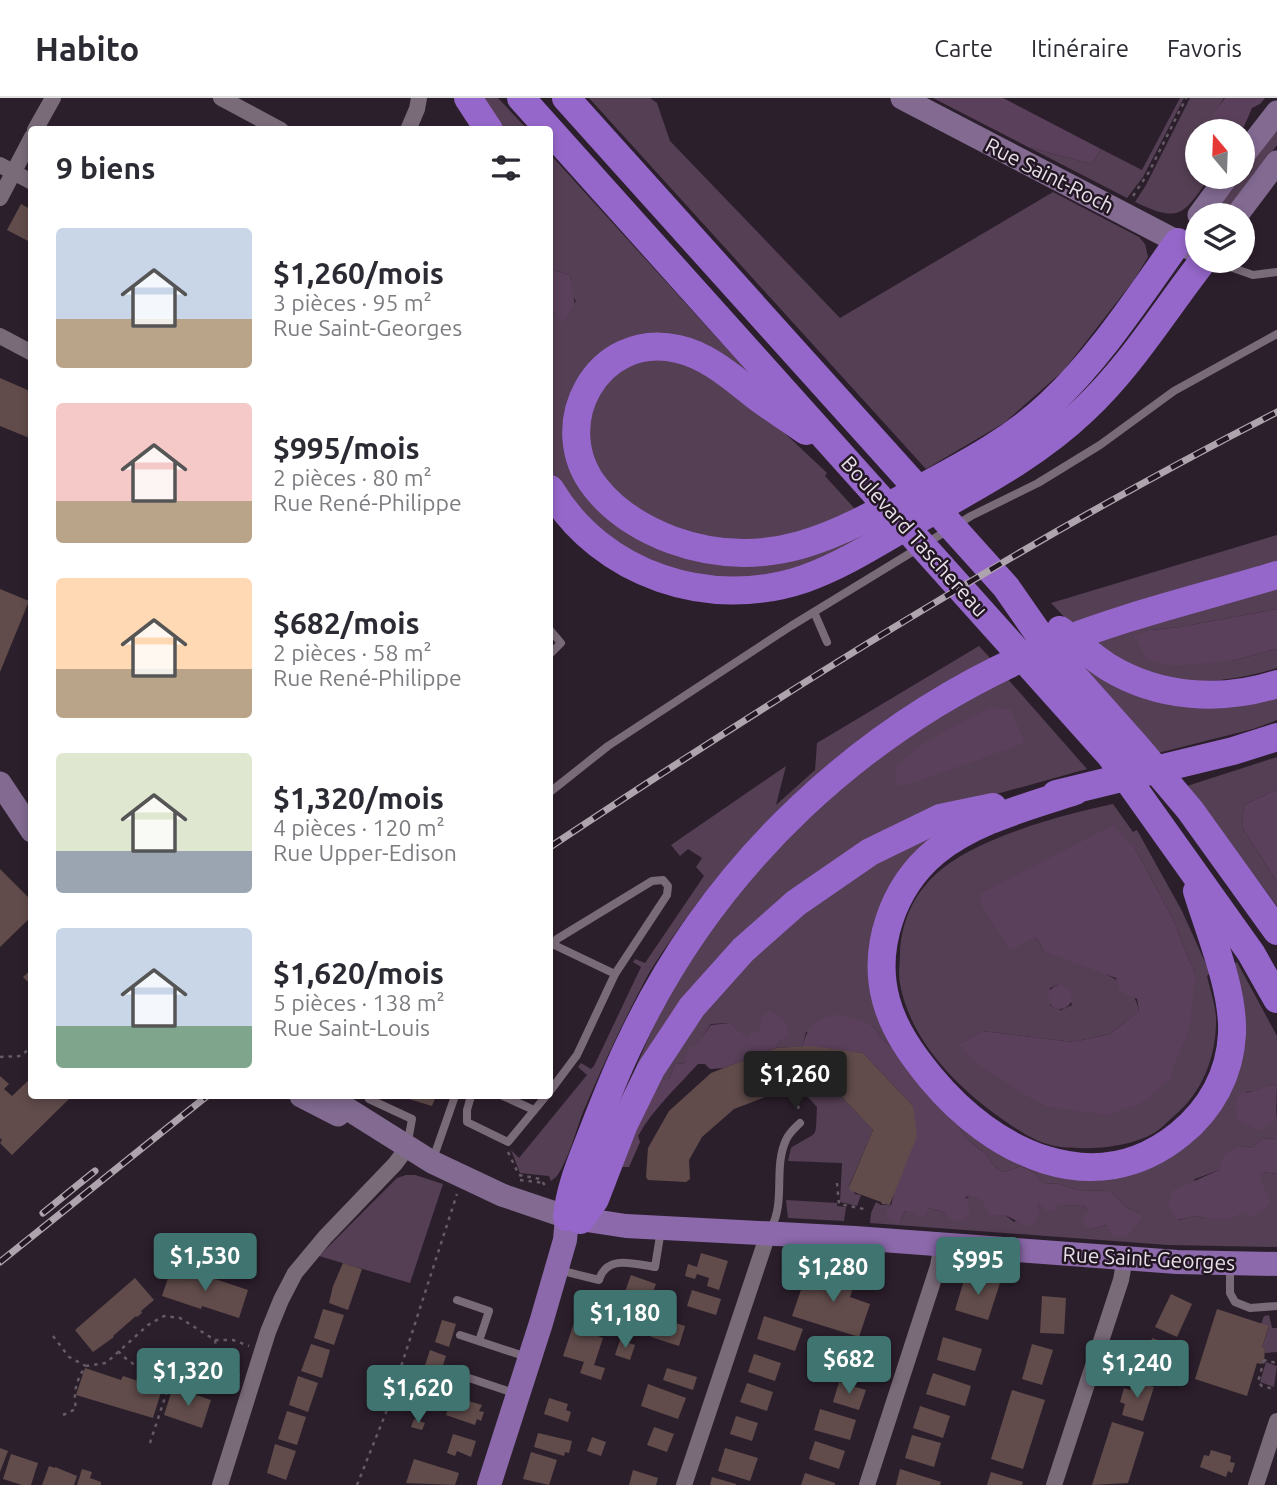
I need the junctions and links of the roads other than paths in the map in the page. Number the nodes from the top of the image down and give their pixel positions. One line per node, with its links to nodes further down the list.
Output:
1 (53, 98): 9 (street)
2 (221, 98): 10 (street)
3 (419, 98): 11 (street)
4 (468, 98): 12 (highway)
5 (522, 98): 13 (highway, Boulevard Taschereau)
6 (566, 98): 33 (highway, Boulevard Taschereau)
7 (902, 98): 22 (main road, Rue Saint-Roch)
8 (1277, 113): 15 (main road)
9 (38, 126)
10 (274, 126)
11 (410, 126)
12 (486, 126)
13 (547, 126)
14 (553, 133): 30 (highway, Boulevard Taschereau)
15 (1255, 141)
16 (28, 142): 18 (street)
17 (1277, 162): 21 (main road)
18 (6, 169): 19 (street); 20 (street)
19 (28, 180)
20 (0, 198)
21 (1246, 203)
22 (1185, 245)
23 (1185, 251): 30 (highway)
24 (1194, 273): 31 (highway)
25 (1242, 273): 26 (lane)
26 (1277, 273)
27 (1277, 334): 34 (lane)
28 (0, 337): 29 (street)
29 (28, 351)
30 (844, 457): 44 (highway, Boulevard Taschereau)
31 (553, 493)
32 (1277, 575): 62 (highway)
33 (1006, 587): 38 (highway); 45 (highway, Boulevard Taschereau)
34 (814, 612): 36 (lane); 41 (lane)
35 (553, 634): 37 (lane)
36 (827, 642)
37 (553, 651)
38 (1277, 684)
39 (1277, 737): 42 (highway)
40 (0, 783): 43 (main road)
41 (553, 790)
42 (1075, 791): 44 (highway); 62 (highway)
43 (28, 825)
44 (1191, 872): 49 (highway, Boulevard Taschereau)
45 (1277, 931)
46 (553, 942): 48 (lane)
47 (553, 945): 48 (lane)
48 (615, 974): 50 (lane)
49 (1277, 999)
50 (553, 1087)
51 (317, 1099): 57 (main road, Rue Saint-Georges)
52 (336, 1099): 57 (main road, Rue Saint-Georges)
53 (454, 1099): 61 (lane)
54 (470, 1099): 58 (lane)
55 (510, 1099): 58 (lane)
56 (543, 1099): 58 (lane)
57 (364, 1108): 60 (main road, Rue Saint-Georges)
58 (534, 1110)
59 (800, 1123): 64 (lane)
60 (407, 1148): 61 (main road, Rue Saint-Georges); 78 (street)
61 (432, 1162): 62 (main road, Rue Saint-Georges)
62 (570, 1225): 63 (main road, Rue Saint-Georges); 69 (main road)
63 (661, 1228): 64 (main road, Rue Saint-Georges); 69 (lane)
64 (768, 1234): 65 (main road, Rue Saint-Georges); 80 (street)
65 (942, 1244): 66 (main road, Rue Saint-Georges); 81 (street)
66 (1125, 1258): 67 (main road, Rue Saint-Georges); 82 (street)
67 (1231, 1264): 68 (main road, Rue Saint-Georges); 71 (lane)
68 (1277, 1264)
69 (556, 1269): 74 (main road)
70 (457, 1300): 73 (lane)
71 (1277, 1306)
72 (460, 1335): 73 (lane)
73 (479, 1341): 74 (lane)
74 (530, 1358): 76 (main road)
75 (454, 1373): 76 (lane)
76 (519, 1395): 79 (main road)
77 (1277, 1421): 83 (street)
78 (220, 1485)
79 (489, 1485)
80 (684, 1485)
81 (867, 1485)
82 (1054, 1485)
83 (1256, 1485)

